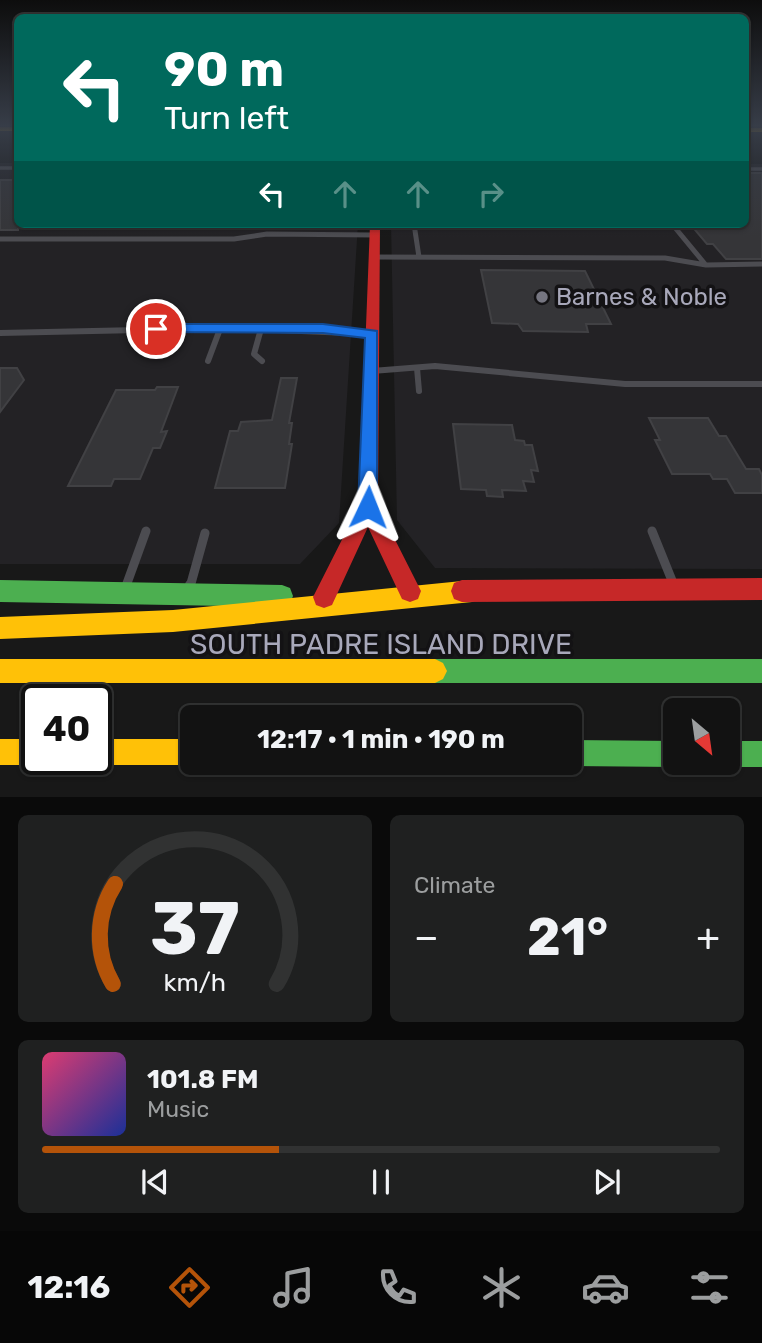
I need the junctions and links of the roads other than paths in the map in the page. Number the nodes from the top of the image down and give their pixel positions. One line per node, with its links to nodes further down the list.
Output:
1 (415, 228): 6 (lane)
2 (675, 228): 8 (lane)
3 (375, 229): 4 (lane); 5 (main road)
4 (0, 239)
5 (374, 257): 6 (lane); 12 (main road)
6 (419, 257): 8 (lane)
7 (762, 264): 8 (lane)
8 (706, 265)
9 (220, 329): 10 (lane); 11 (lane); 13 (lane)
10 (261, 329): 12 (lane); 14 (lane)
11 (0, 333)
12 (372, 334): 16 (main road)
13 (208, 361)
14 (262, 361)
15 (418, 368): 16 (lane); 17 (lane); 18 (lane)
16 (372, 371): 19 (main road)
17 (762, 384)
18 (419, 391)
19 (368, 507): 26 (main road); 30 (main road)
20 (146, 531): 28 (lane)
21 (652, 531): 23 (lane)
22 (205, 533): 29 (lane)
23 (675, 589): 24 (main road); 27 (main road)
24 (762, 589)
25 (0, 591): 28 (main road)
26 (410, 591): 27 (main road); 30 (main road)
27 (472, 591): 31 (main road)
28 (123, 593): 29 (main road)
29 (188, 595): 30 (main road)
30 (324, 597)
31 (0, 628)
32 (0, 671): 33 (main road, SOUTH PADRE ISLAND DRIVE)
33 (762, 671)
34 (0, 752): 35 (main road)
35 (21, 752)
36 (112, 752): 37 (main road)
37 (180, 752)
38 (582, 753): 39 (main road)
39 (663, 754)
40 (740, 754): 41 (main road)
41 (762, 754)

